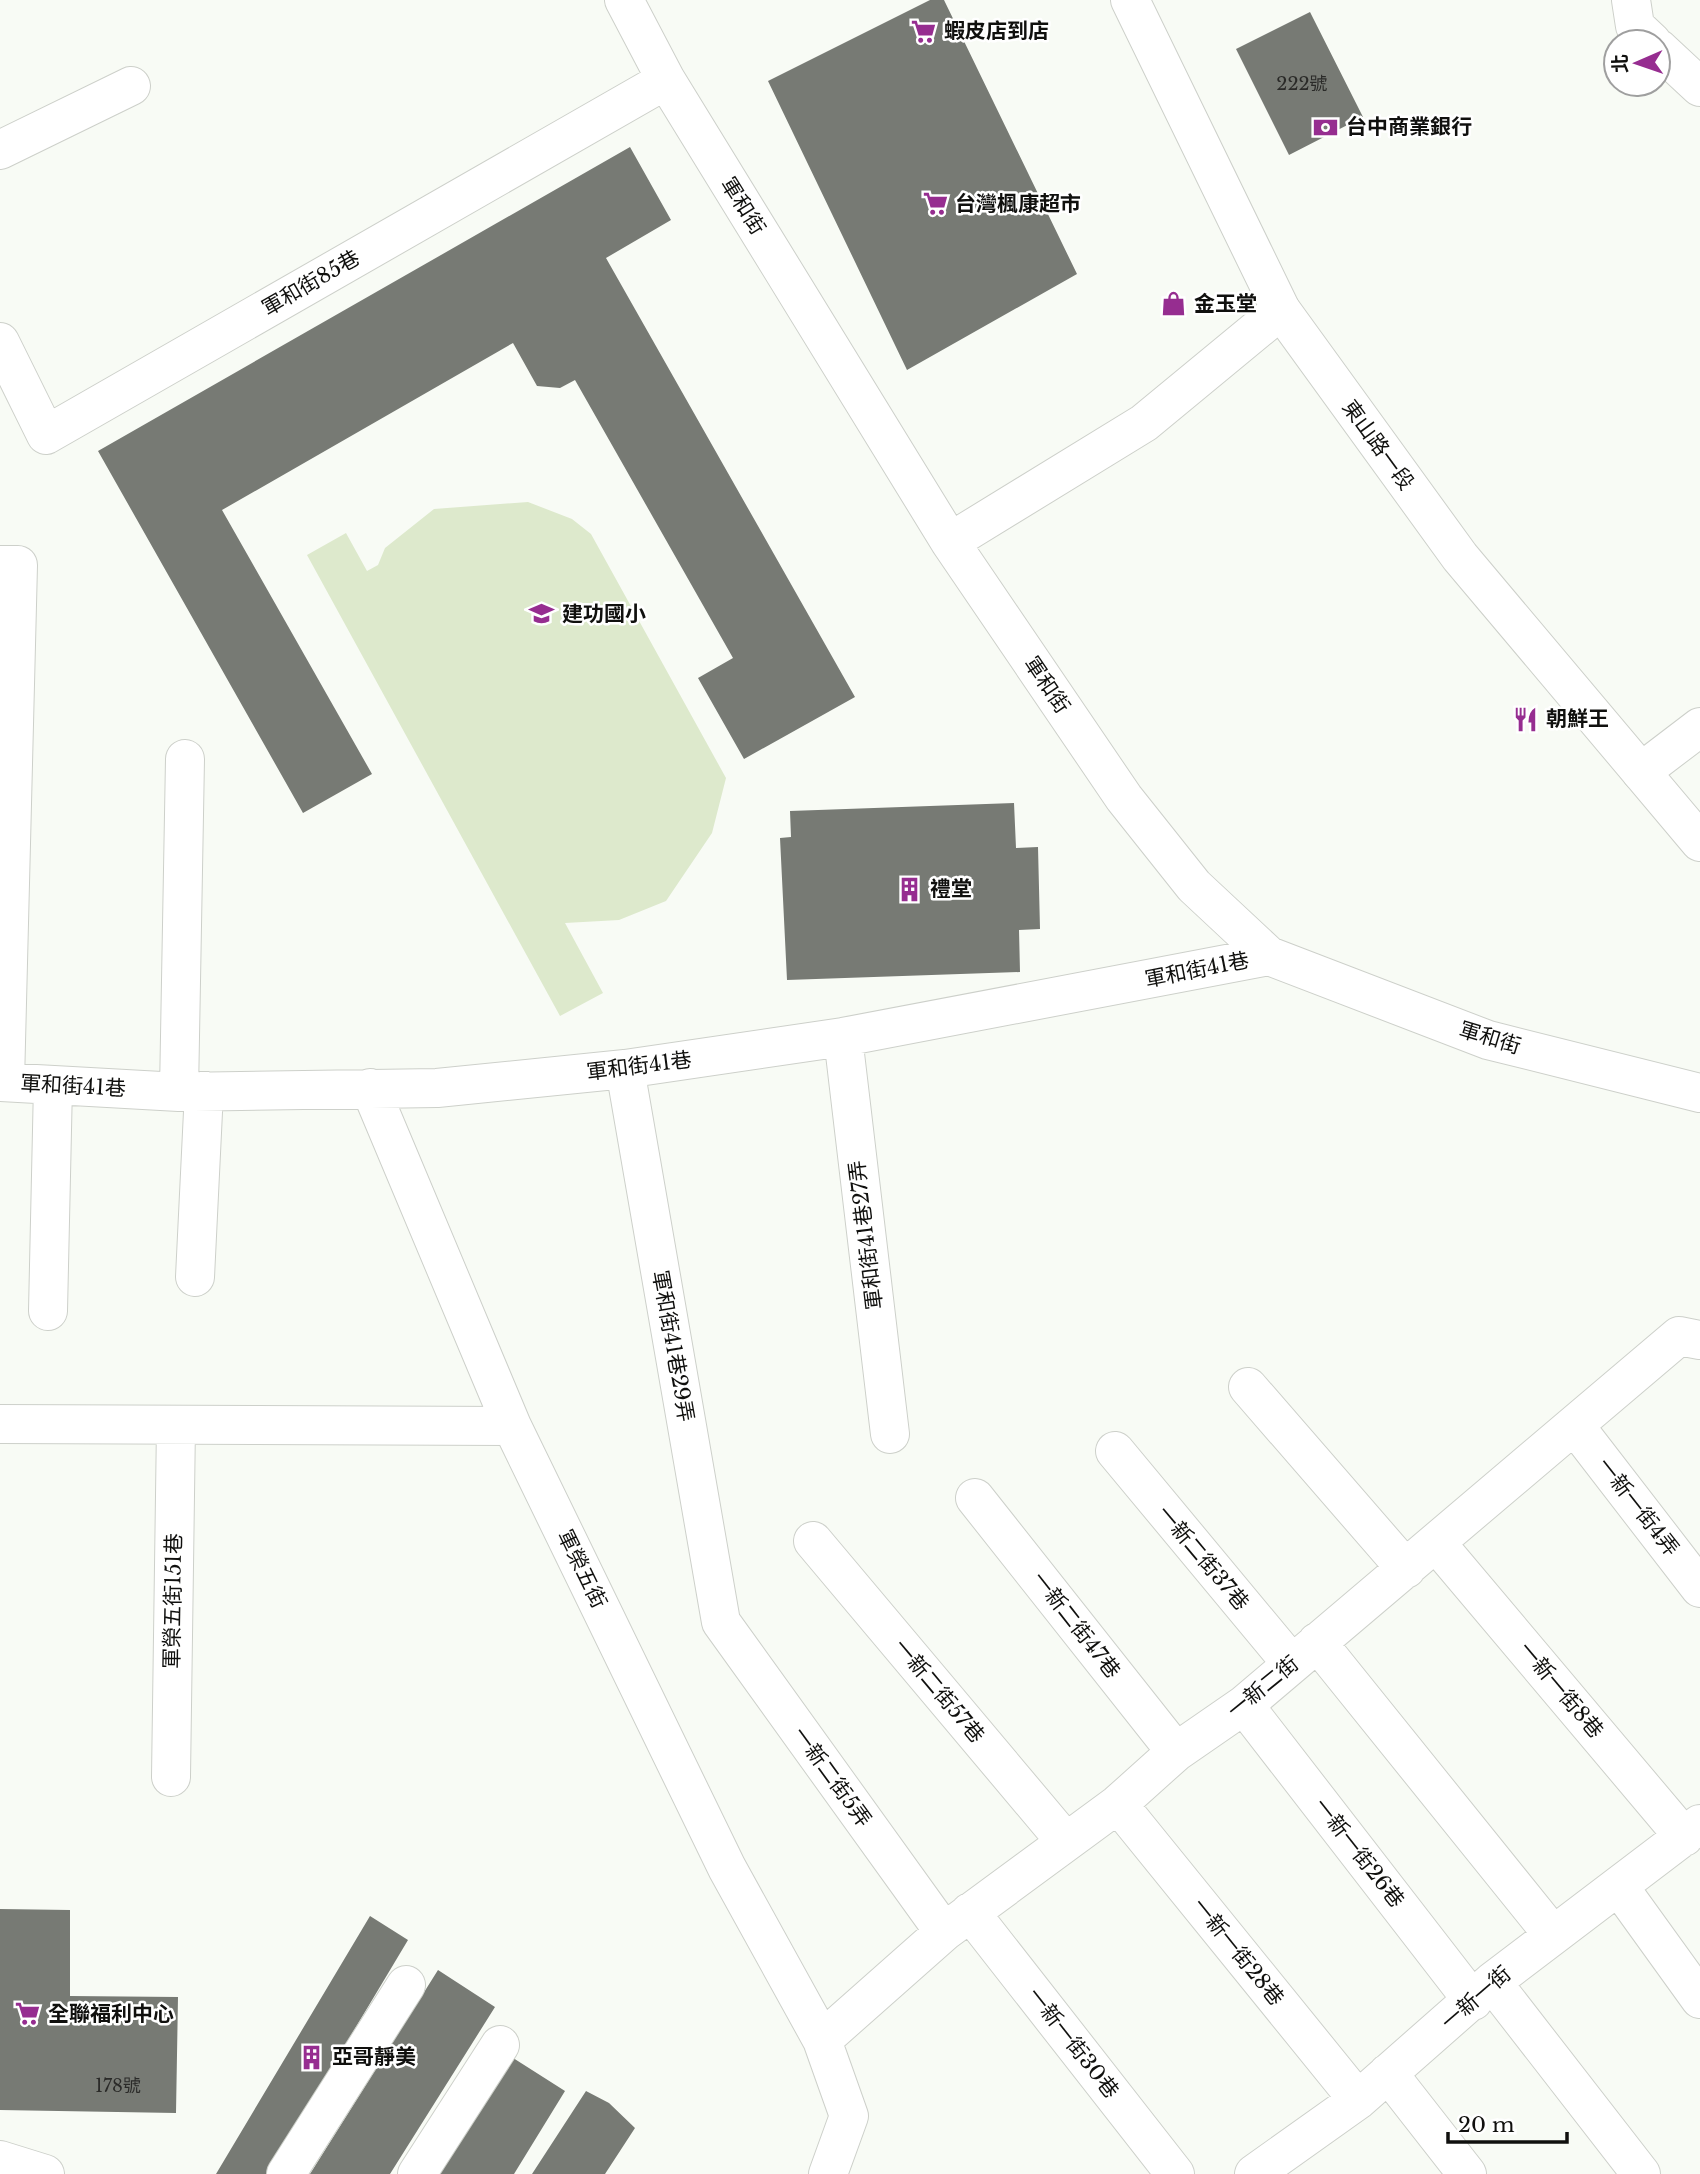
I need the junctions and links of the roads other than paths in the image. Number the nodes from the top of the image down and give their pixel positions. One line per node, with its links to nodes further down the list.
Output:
1 (624, 0): 6 (street, 軍和街)
2 (1130, 0): 10 (street, 東山路一段)
3 (1632, 0): 4 (street)
4 (1637, 28)
5 (1672, 61): 8 (street)
6 (666, 80): 11 (street, 軍和街85巷); 12 (street, 軍和街)
7 (131, 86): 9 (street)
8 (1700, 87)
9 (0, 150)
10 (1281, 310): 12 (street); 16 (street, 東山路一段)
11 (0, 342)
12 (950, 542): 18 (street, 軍和街)
13 (0, 565): 21 (street)
14 (1700, 727): 16 (street)
15 (185, 759): 24 (street)
16 (1641, 772): 17 (street, 東山路一段)
17 (1700, 842)
18 (1269, 956): 19 (street, 軍和街41巷); 25 (street, 軍和街)
19 (843, 1037): 20 (street, 軍和街41巷); 34 (street, 軍和街41巷27弄)
20 (625, 1069): 23 (street, 軍和街41巷); 41 (street, 軍和街41巷29弄)
21 (2, 1082): 22 (street, 軍和街41巷)
22 (53, 1085): 24 (street, 軍和街41巷); 27 (street)
23 (370, 1088): 24 (street, 軍和街41巷); 32 (street, 軍榮五街)
24 (192, 1091): 26 (street)
25 (1700, 1093)
26 (195, 1277)
27 (48, 1311)
28 (1700, 1340): 33 (street, 一新二街)
29 (1248, 1387): 39 (street)
30 (0, 1424): 31 (street)
31 (176, 1424): 32 (street); 45 (street, 軍榮五街151巷)
32 (512, 1426): 55 (street, 軍榮五街)
33 (1575, 1426): 38 (street, 一新二街); 40 (street, 一新一街4弄)
34 (890, 1434)
35 (1115, 1451): 42 (street, 一新二街37巷)
36 (975, 1498): 44 (street, 一新二街47巷)
37 (813, 1541): 48 (street, 一新二街57巷)
38 (1437, 1544): 39 (street, 一新二街); 47 (street, 一新一街8巷)
39 (1406, 1569): 42 (street, 一新二街)
40 (1700, 1588)
41 (721, 1622): 50 (street, 一新二街5弄)
42 (1304, 1653): 43 (street, 一新二街); 51 (street, 一新二街37巷)
43 (1244, 1705): 44 (street, 一新二街); 53 (street, 一新一街26巷)
44 (1176, 1752): 46 (street, 一新二街)
45 (170, 1777)
46 (1118, 1804): 48 (street, 一新二街); 58 (street, 一新一街28巷)
47 (1692, 1830): 49 (street, 一新一街)
48 (1066, 1842): 50 (street, 一新二街)
49 (1620, 1888): 51 (street, 一新一街); 54 (street)
50 (957, 1922): 55 (street, 一新二街); 64 (street, 一新一街30巷)
51 (1553, 1935): 53 (street, 一新一街)
52 (406, 1985): 61 (street)
53 (1483, 1992): 57 (street, 一新一街); 67 (street, 一新一街26巷)
54 (1700, 1999)
55 (822, 2040): 63 (street, 軍榮五街)
56 (500, 2045): 62 (street)
57 (1388, 2073): 58 (street, 一新一街); 66 (street)
58 (1358, 2100): 65 (street, 一新一街)
59 (0, 2160): 60 (street)
60 (45, 2174)
61 (286, 2174)
62 (417, 2174)
63 (828, 2174)
64 (1175, 2174)
65 (1254, 2174)
66 (1467, 2174)
67 (1641, 2174)

